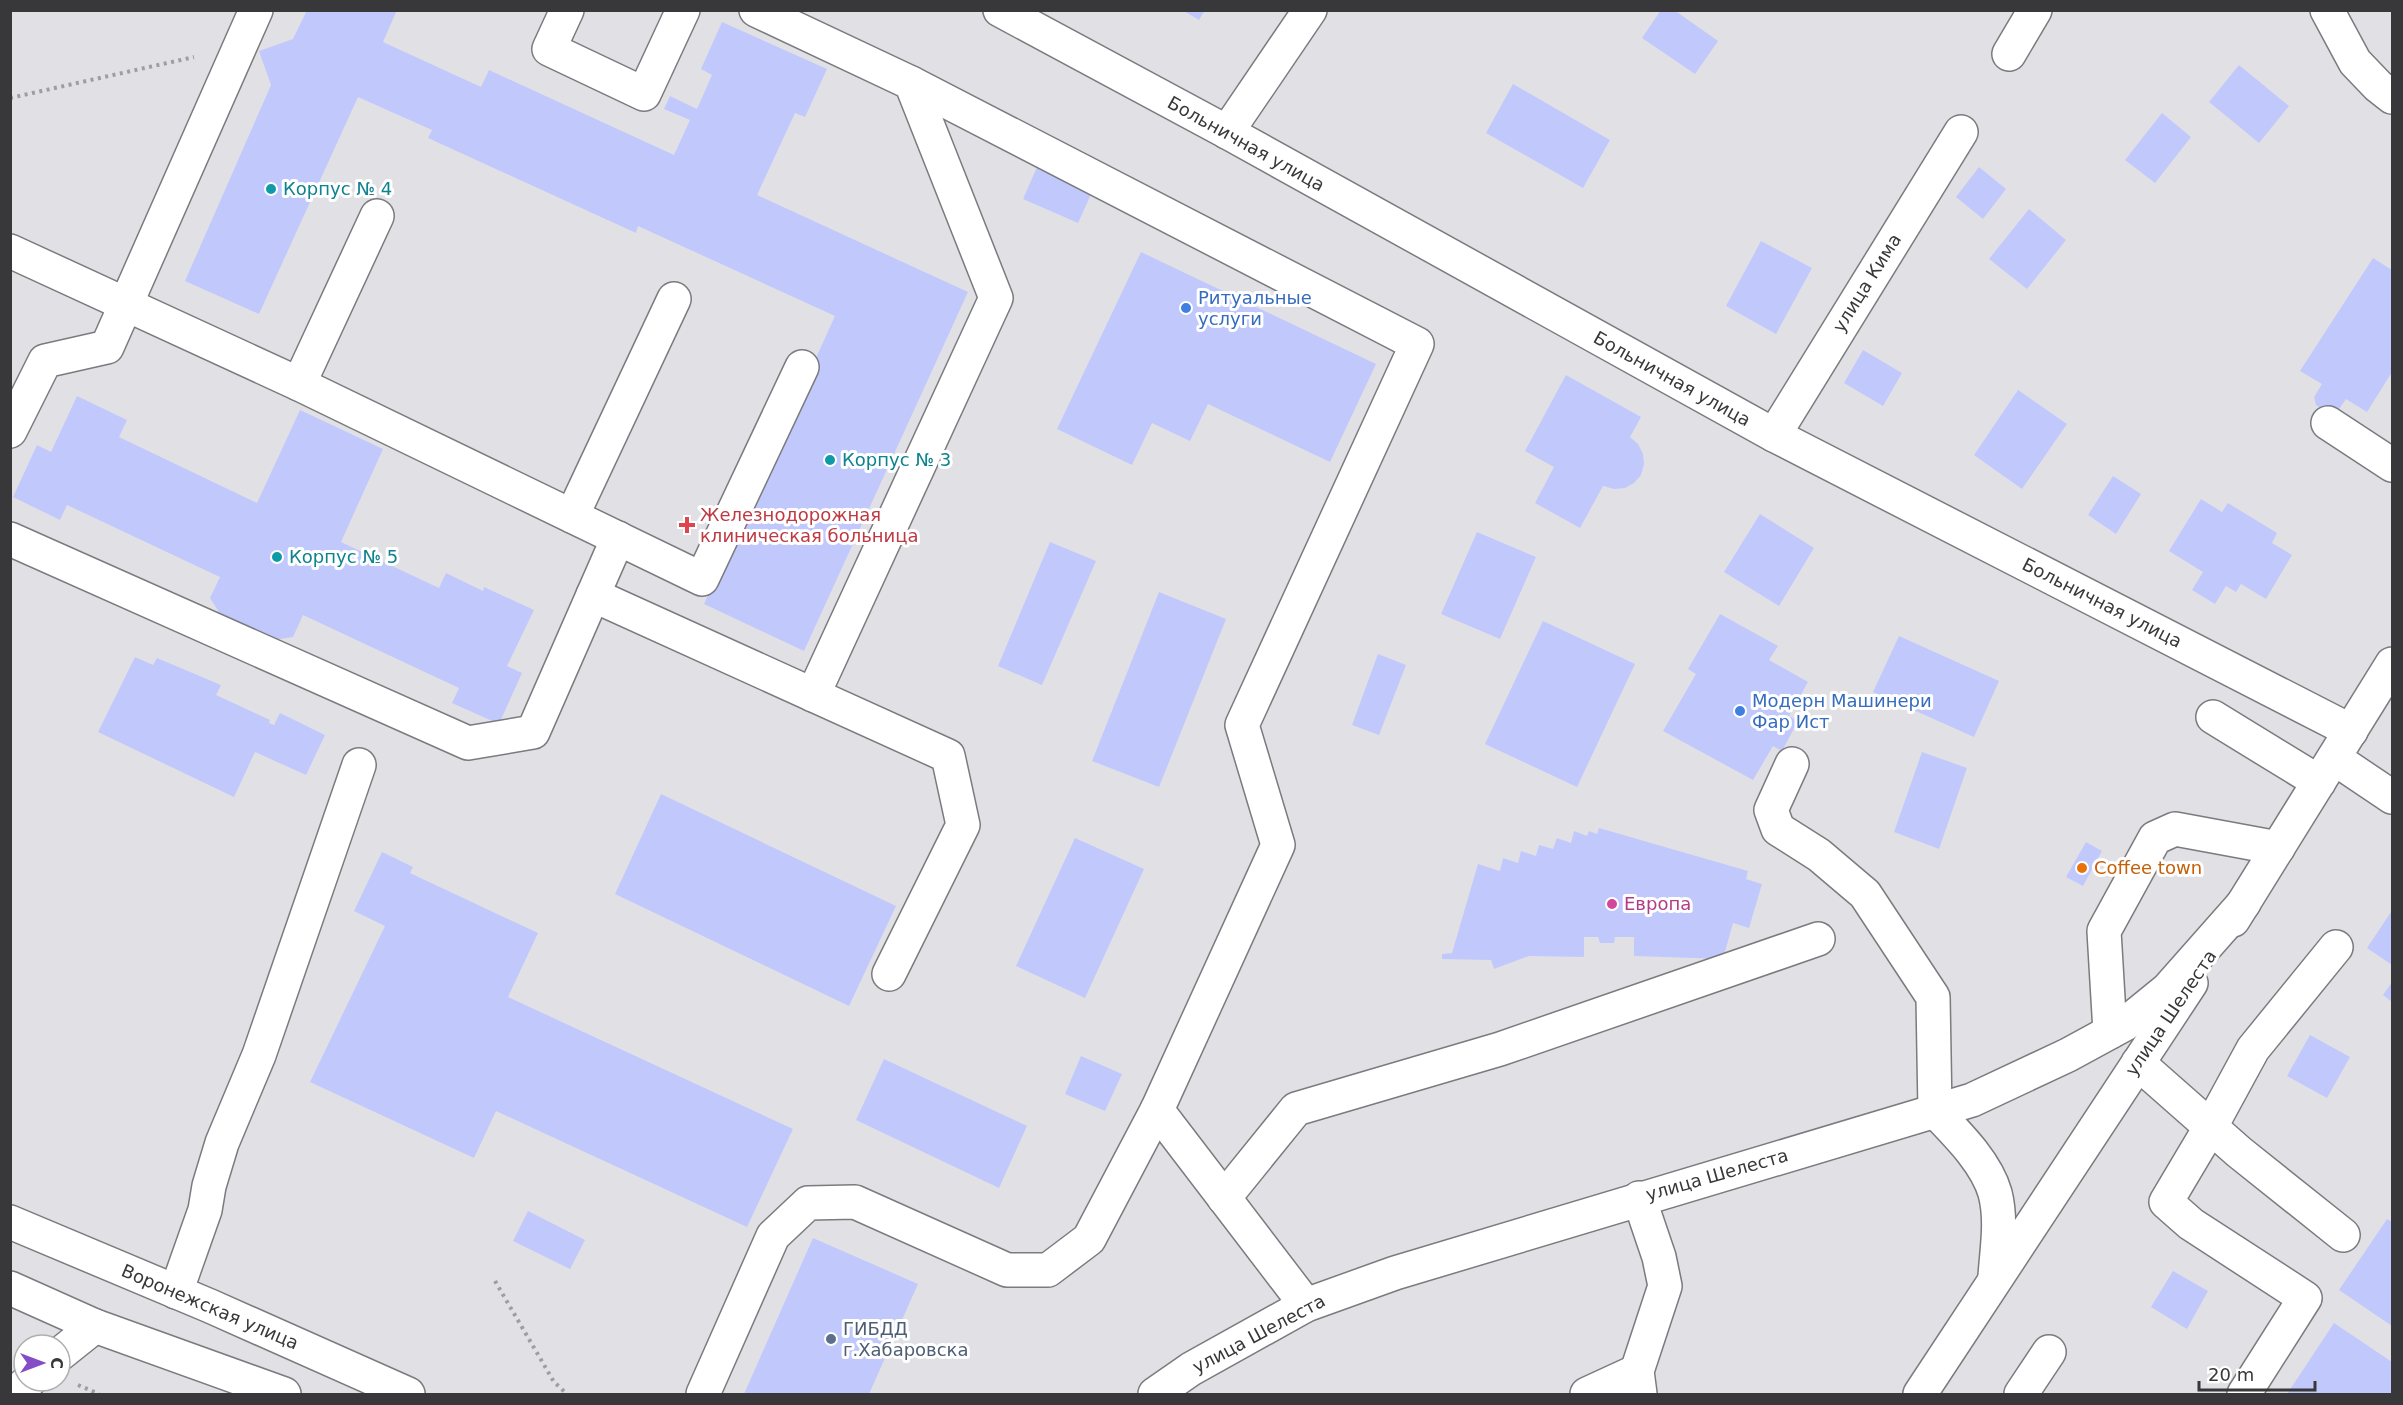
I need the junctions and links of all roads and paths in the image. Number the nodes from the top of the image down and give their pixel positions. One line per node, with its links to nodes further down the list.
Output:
1 (256, 10): 9 (main road)
2 (567, 10): 3 (main road)
3 (683, 10)
4 (756, 10): 11 (main road)
5 (1000, 10): 14 (main road, Больничная улица)
6 (1310, 10): 14 (main road)
7 (2035, 10): 10 (main road)
8 (2327, 10): 12 (main road)
9 (240, 46): 13 (path); 19 (main road)
10 (2009, 54)
11 (910, 83): 32 (main road); 46 (main road)
12 (2392, 97)
13 (10, 98)
14 (1227, 132): 24 (main road, Больничная улица)
15 (1961, 132): 24 (main road, улица Кима)
16 (377, 216): 21 (main road)
17 (10, 251): 19 (main road)
18 (674, 299): 26 (main road)
19 (127, 303): 21 (main road); 23 (main road)
20 (802, 367): 27 (main road)
21 (299, 384): 26 (main road)
22 (2328, 423): 25 (main road)
23 (10, 431)
24 (1774, 435): 34 (main road, Больничная улица)
25 (2392, 465)
26 (572, 516): 27 (main road)
27 (618, 538): 29 (main road)
28 (10, 539): 29 (main road)
29 (593, 595): 32 (main road)
30 (10, 597): 38 (path)
31 (2392, 664): 34 (main road, улица Шелеста)
32 (813, 695): 43 (main road)
33 (2213, 717): 34 (main road)
34 (2335, 757): 37 (main road); 39 (main road, улица Шелеста)
35 (1792, 764): 47 (main road)
36 (359, 765): 56 (main road)
37 (2392, 797)
38 (10, 831)
39 (2278, 848): 40 (main road, улица Шелеста); 44 (main road)
40 (2244, 903): 44 (main road, улица Шелеста); 45 (main road, улица Шелеста)
41 (1818, 939): 49 (main road)
42 (2336, 947): 48 (main road)
43 (889, 974)
44 (2110, 1032): 47 (main road, улица Шелеста)
45 (2138, 1063): 48 (main road); 53 (main road, улица Шелеста)
46 (1157, 1110): 49 (main road); 66 (main road)
47 (1935, 1112): 50 (main road, улица Шелеста); 53 (main road)
48 (2210, 1128): 52 (main road); 70 (main road)
49 (1224, 1198): 57 (main road)
50 (1639, 1198): 57 (main road, улица Шелеста); 61 (main road)
51 (10, 1222): 56 (main road, Воронежская улица)
52 (2343, 1235)
53 (1994, 1280): 62 (main road, улица Шелеста)
54 (495, 1281): 65 (path)
55 (10, 1288): 58 (main road)
56 (176, 1292): 64 (main road, Воронежская улица)
57 (1306, 1305): 67 (main road, улица Шелеста)
58 (95, 1326): 59 (main road); 63 (main road)
59 (72, 1344)
60 (2049, 1352): 69 (main road)
61 (1639, 1383): 68 (main road)
62 (1923, 1393)
63 (284, 1395)
64 (408, 1395)
65 (567, 1395)
66 (703, 1395)
67 (1155, 1395)
68 (1587, 1395)
69 (2021, 1395)
70 (2244, 1395)

